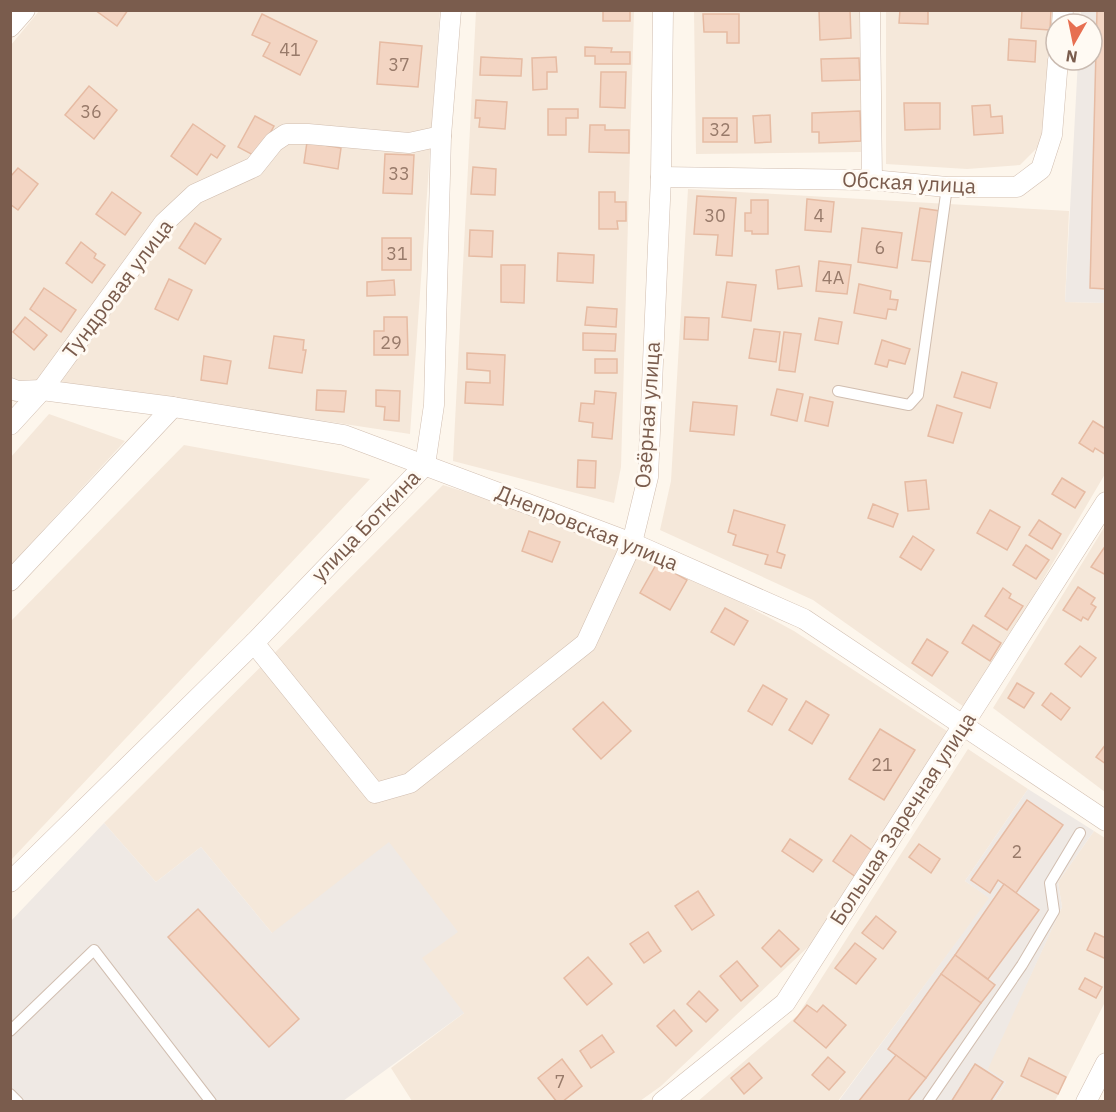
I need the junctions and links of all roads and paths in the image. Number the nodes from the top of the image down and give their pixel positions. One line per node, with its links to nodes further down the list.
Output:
1 (24, 10): 5 (street)
2 (451, 10): 7 (street, улица Боткина)
3 (663, 10): 8 (street, Озёрная улица)
4 (870, 10): 9 (street)
5 (10, 27)
6 (1057, 72): 10 (street, Обская улица)
7 (441, 136): 12 (street, Тундровая улица); 16 (street, улица Боткина)
8 (661, 177): 9 (street, Обская улица); 18 (street, Озёрная улица)
9 (872, 180): 10 (street, Обская улица)
10 (947, 187): 13 (lane)
11 (10, 388): 12 (street, Днепровская улица)
12 (42, 390): 14 (street, Днепровская улица); 15 (street, Тундровая улица)
13 (838, 391)
14 (173, 406): 16 (street, Днепровская улица); 19 (street)
15 (10, 425)
16 (425, 465): 18 (street, Днепровская улица); 20 (street, улица Боткина)
17 (1106, 502): 21 (street, Большая Заречная улица)
18 (632, 543): 20 (street, Озёрная улица); 21 (street, Днепровская улица)
19 (10, 581)
20 (254, 643): 24 (street, улица Боткина)
21 (962, 726): 22 (street, Днепровская улица); 30 (street, Большая Заречная улица)
22 (1106, 821)
23 (1080, 833): 31 (lane)
24 (10, 882)
25 (10, 1032): 29 (lane)
26 (1106, 1063): 32 (street)
27 (10, 1094): 28 (lane)
28 (18, 1101)
29 (211, 1101)
30 (662, 1101)
31 (928, 1101)
32 (1086, 1101)

